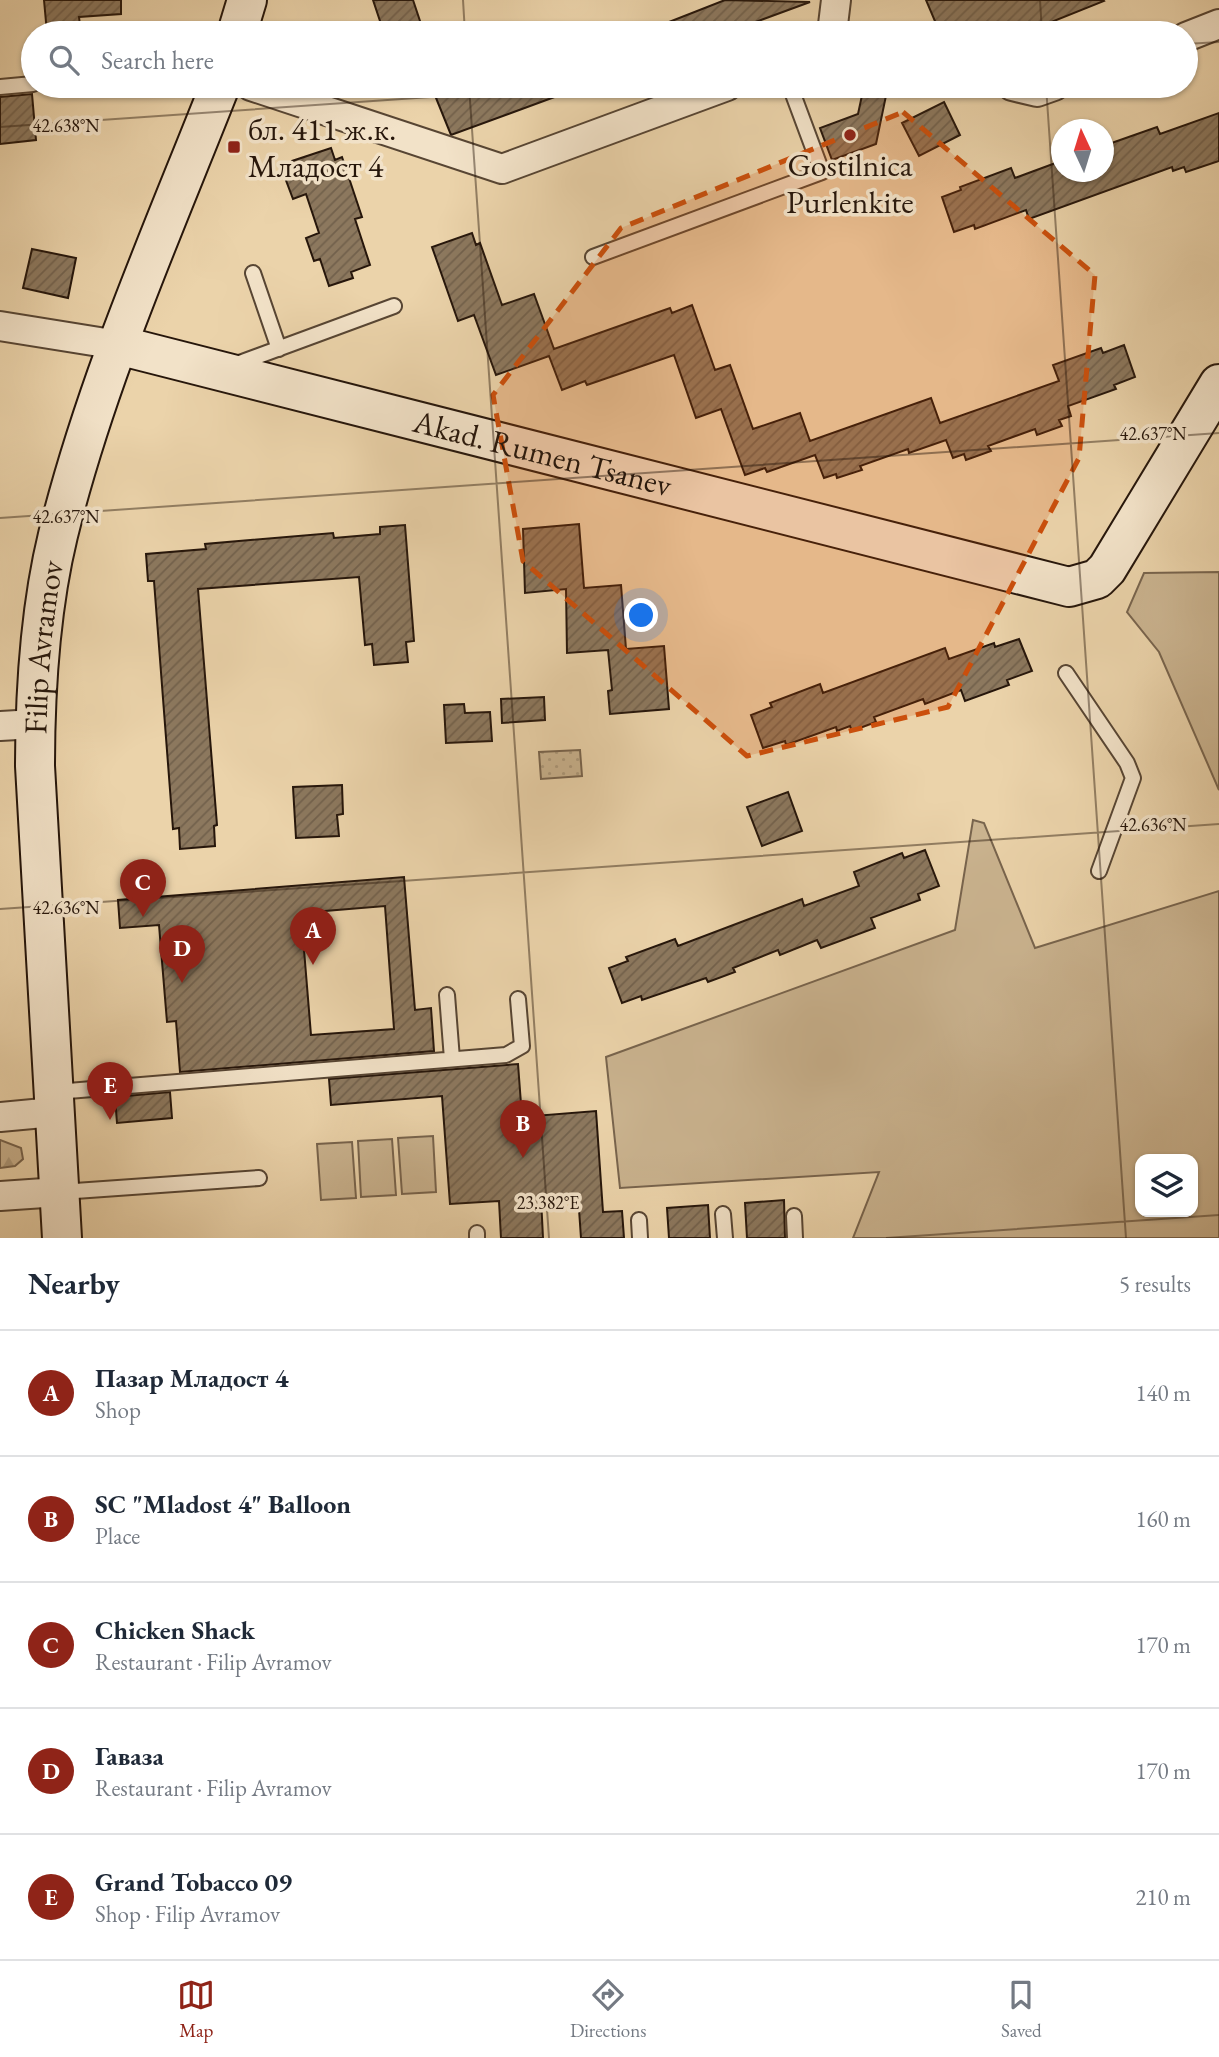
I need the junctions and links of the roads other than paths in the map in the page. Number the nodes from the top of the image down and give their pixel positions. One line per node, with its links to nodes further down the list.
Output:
1 (247, 0): 3 (street)
2 (836, 0): 4 (street)
3 (241, 21)
4 (833, 21)
5 (1219, 24): 6 (street)
6 (1198, 32)
7 (21, 85): 8 (lane)
8 (0, 87)
9 (215, 98): 17 (street, Filip Avramov)
10 (287, 98): 11 (street)
11 (694, 98)
12 (794, 98): 13 (lane)
13 (593, 257)
14 (253, 273): 18 (lane)
15 (394, 306): 18 (lane)
16 (0, 326): 17 (street, Akad. Rumen Tsanev)
17 (118, 345): 19 (street, Akad. Rumen Tsanev); 22 (street, Filip Avramov)
18 (279, 349): 19 (lane)
19 (218, 371): 20 (street, Akad. Rumen Tsanev)
20 (1219, 384)
21 (1066, 673): 23 (lane)
22 (17, 725): 27 (street, Filip Avramov)
23 (1099, 871)
24 (447, 995): 26 (lane)
25 (518, 999): 26 (lane)
26 (452, 1059): 27 (lane)
27 (53, 1102): 28 (street); 30 (street, Filip Avramov)
28 (0, 1117)
29 (259, 1178): 30 (lane)
30 (59, 1192): 31 (street); 35 (street, Filip Avramov)
31 (0, 1196)
32 (723, 1214): 37 (lane)
33 (794, 1216): 38 (lane)
34 (639, 1220): 36 (lane)
35 (62, 1238)
36 (640, 1238)
37 (725, 1238)
38 (795, 1238)

